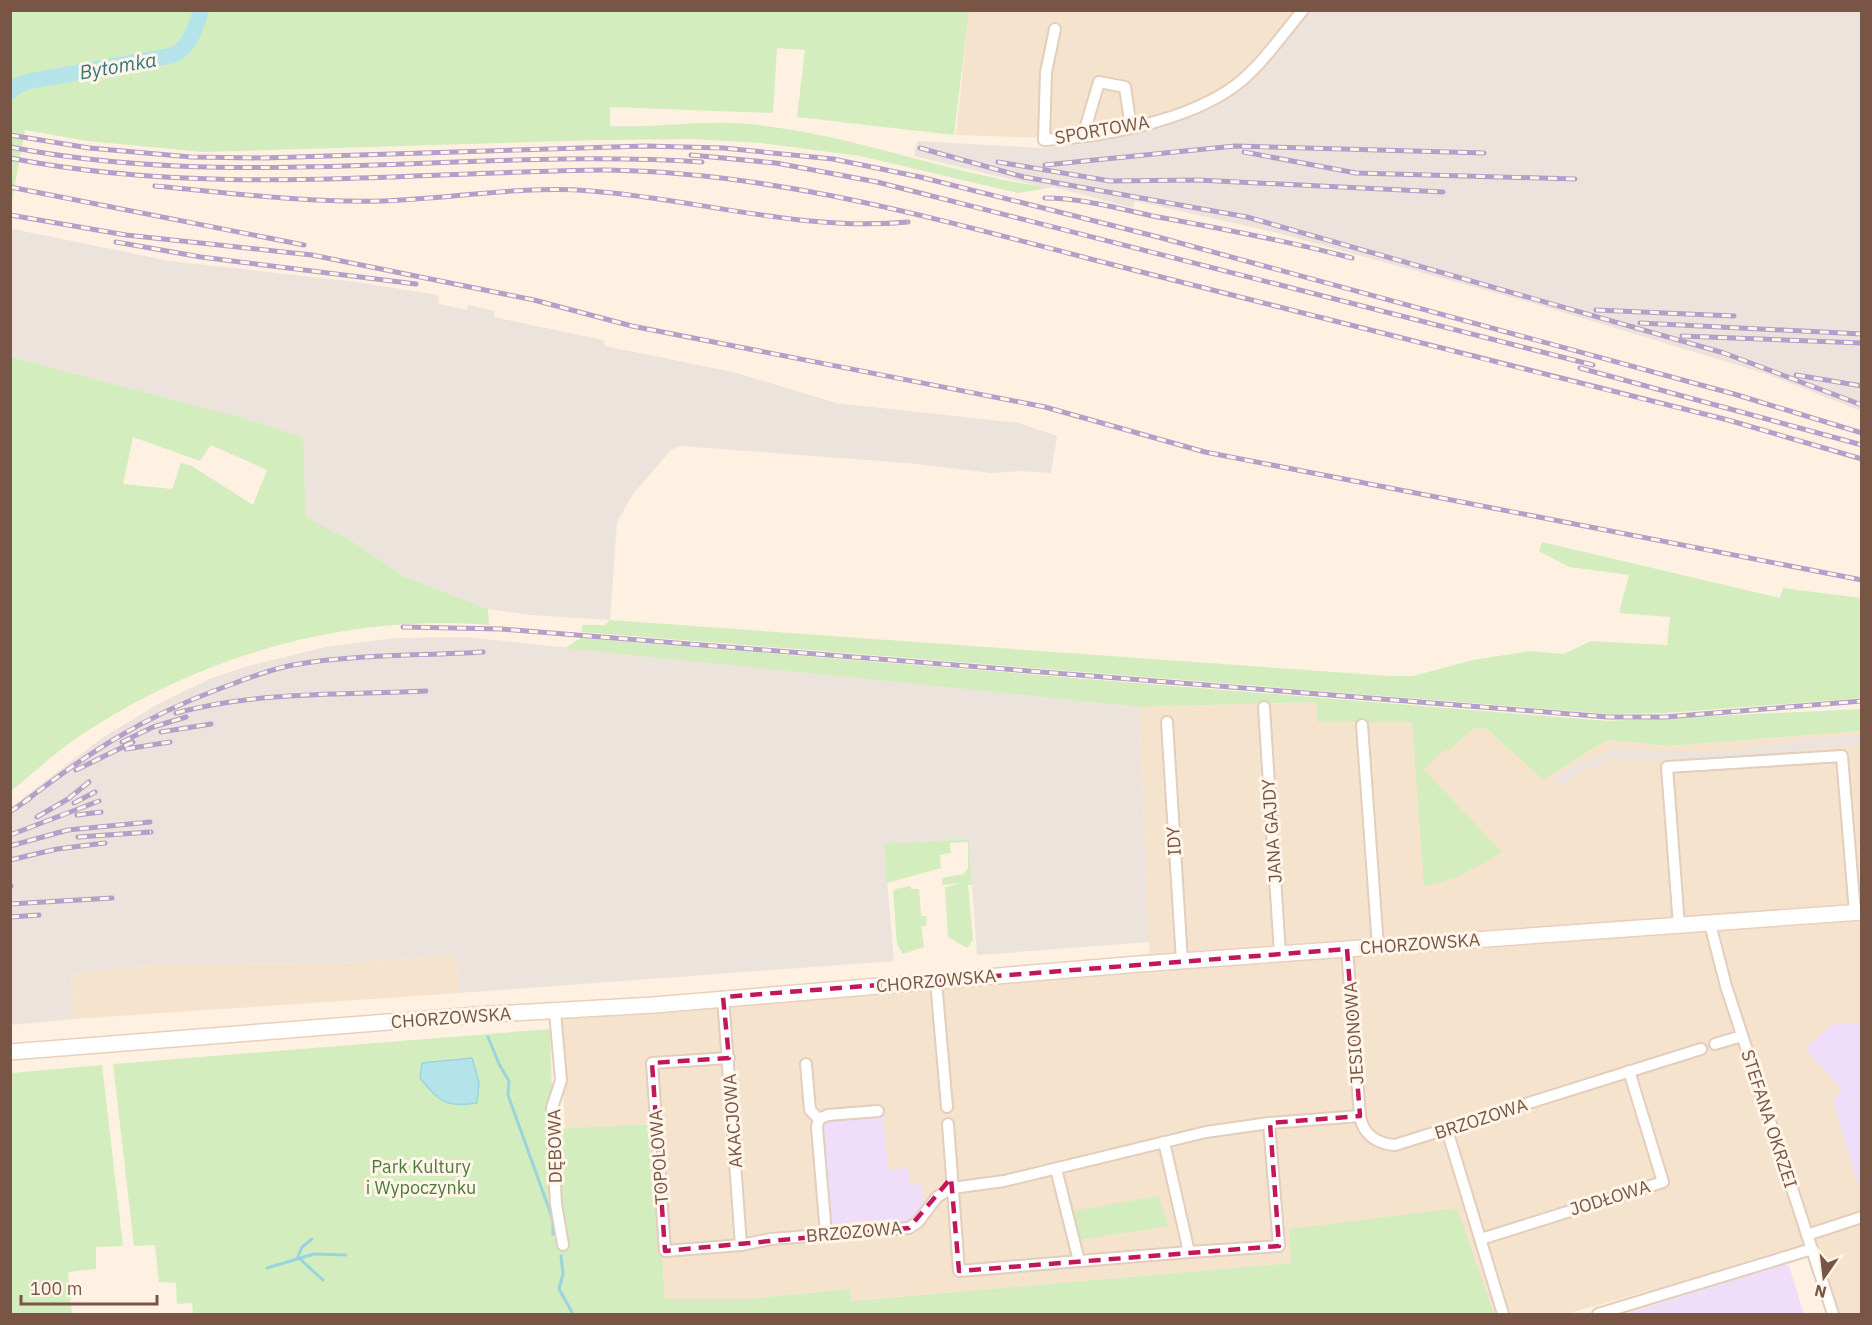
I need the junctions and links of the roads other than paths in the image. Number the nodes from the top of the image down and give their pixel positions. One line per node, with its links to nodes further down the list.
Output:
1 (1303, 10): 3 (street, SPORTOWA)
2 (1055, 29): 4 (street, SPORTOWA)
3 (1131, 128): 4 (street, SPORTOWA); 4 (street)
4 (1083, 136)
5 (1264, 707): 13 (street, JANA GAJDY)
6 (1167, 722): 14 (street, IDY)
7 (1362, 725): 11 (street)
8 (1858, 913): 9 (main road, CHORZOWSKA); 10 (street)
9 (1710, 924): 10 (main road, CHORZOWSKA); 18 (street, STEFANA OKRZEI)
10 (1679, 926): 11 (main road, CHORZOWSKA)
11 (1378, 947): 12 (main road, CHORZOWSKA)
12 (1347, 949): 13 (main road, CHORZOWSKA); 27 (street, JESIONOWA)
13 (1280, 954): 14 (main road, CHORZOWSKA)
14 (1182, 961): 15 (main road, CHORZOWSKA)
15 (936, 982): 16 (main road, CHORZOWSKA); 25 (street)
16 (723, 997): 17 (main road, CHORZOWSKA); 22 (street, AKACJOWA)
17 (555, 1012): 21 (main road, CHORZOWSKA); 39 (street, DĘBOWA)
18 (1742, 1036): 19 (street); 37 (street, STEFANA OKRZEI)
19 (1715, 1044)
20 (1701, 1049): 24 (street, BRZOZOWA)
21 (10, 1052)
22 (729, 1058): 40 (street, AKACJOWA); 40 (street, TOPOLOWA)
23 (806, 1064): 28 (street)
24 (1629, 1071): 31 (street, BRZOZOWA); 38 (street, JODŁOWA)
25 (947, 1107)
26 (879, 1111): 28 (street)
27 (1360, 1116): 29 (street); 31 (street, BRZOZOWA)
28 (819, 1119): 36 (street)
29 (1269, 1123): 32 (street); 42 (street)
30 (948, 1124): 34 (street)
31 (1447, 1130): 38 (street)
32 (1164, 1142): 33 (street); 42 (street)
33 (1056, 1168): 34 (street); 43 (street)
34 (952, 1188): 36 (street, BRZOZOWA); 43 (street)
35 (1862, 1218): 37 (street)
36 (826, 1234): 40 (street, BRZOZOWA)
37 (1807, 1235): 41 (street, STEFANA OKRZEI)
38 (1481, 1239): 44 (street)
39 (563, 1245)
40 (741, 1245)
41 (1812, 1249): 45 (street); 46 (street, STEFANA OKRZEI)
42 (1189, 1252): 43 (street)
43 (1078, 1261)
44 (1503, 1314)
45 (1598, 1314)
46 (1833, 1314)

